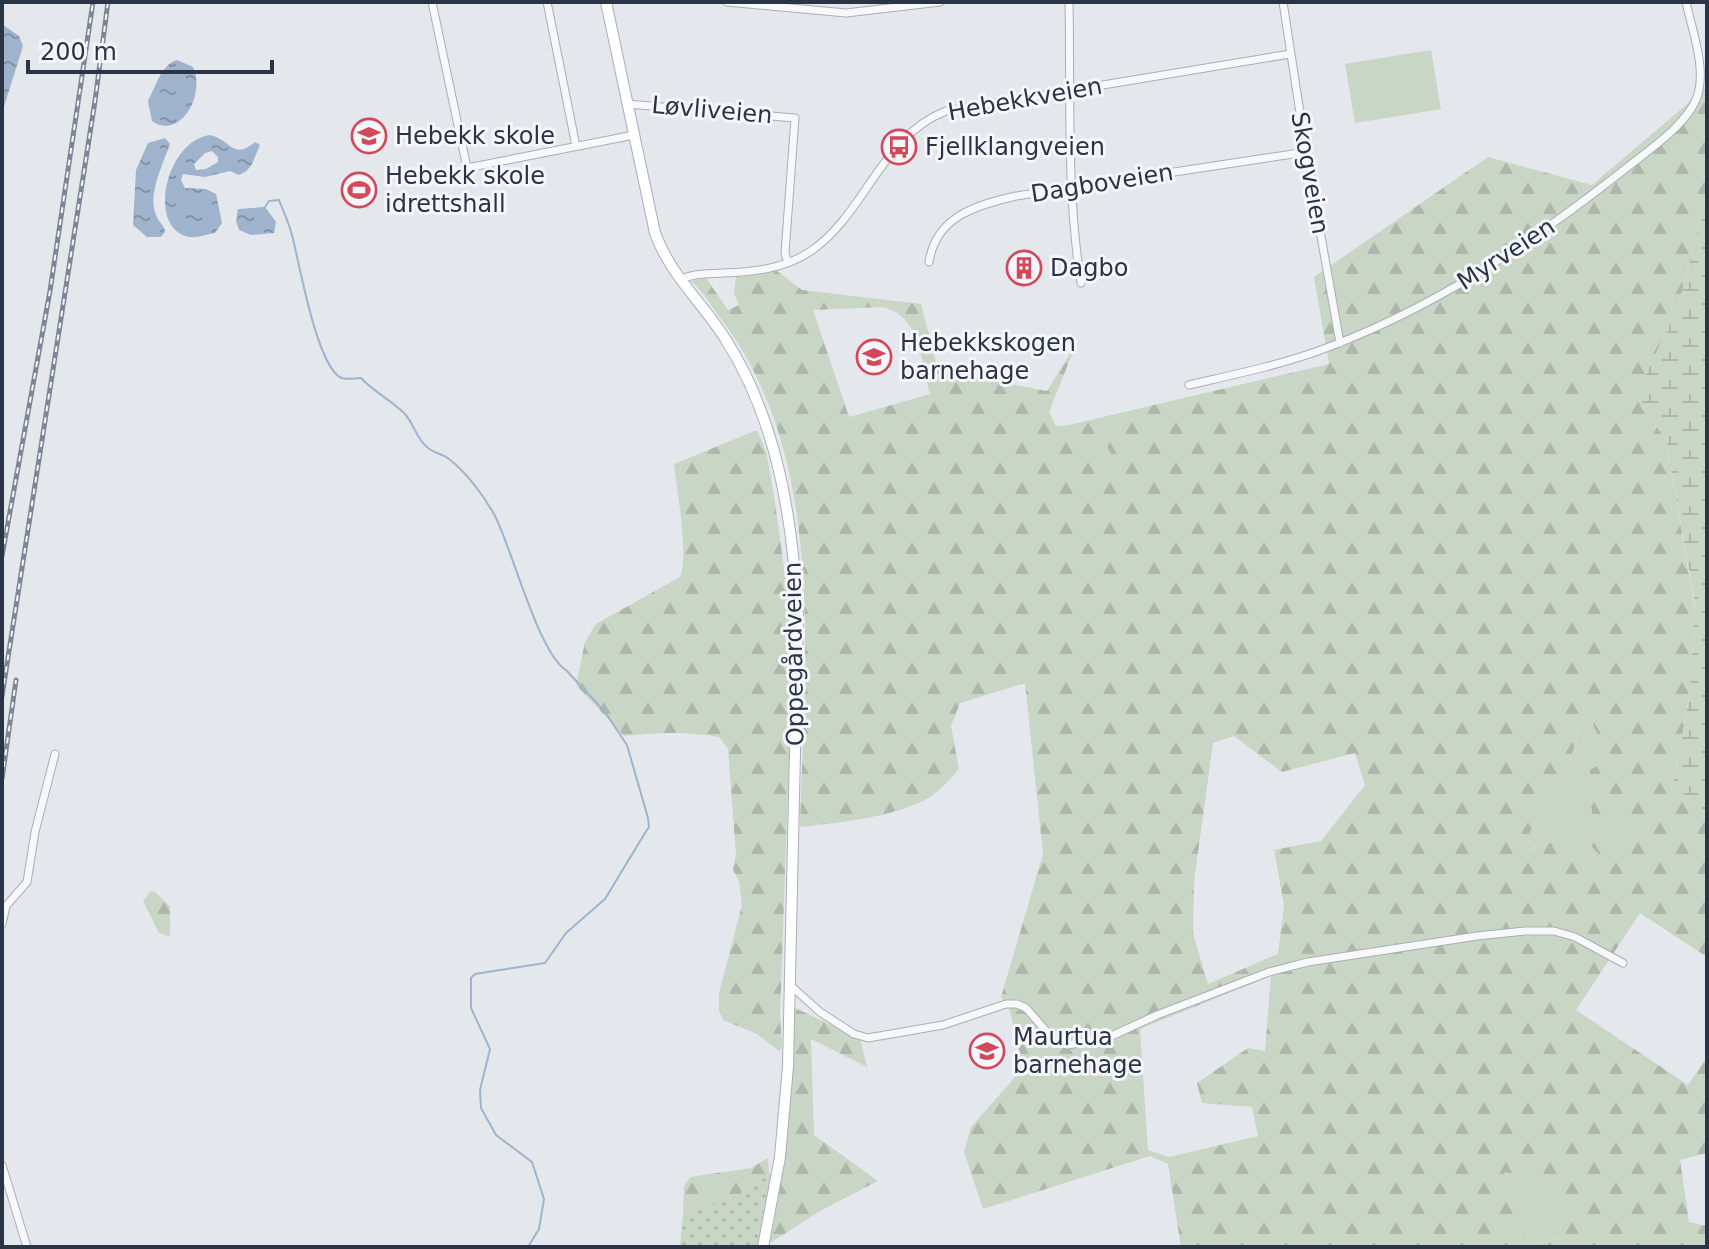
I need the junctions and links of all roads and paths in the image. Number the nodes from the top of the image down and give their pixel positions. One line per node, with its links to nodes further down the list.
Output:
1 (432, 2): 13 (street)
2 (547, 2): 13 (street)
3 (606, 2): 11 (main road, Oppegårdveien)
4 (727, 2): 5 (street)
5 (940, 2)
6 (1069, 2): 10 (street)
7 (1283, 2): 9 (street, Skogveien)
8 (1686, 2): 20 (street, Myrveien)
9 (1290, 54): 10 (street, Hebekkveien); 14 (street, Skogveien)
10 (1071, 90): 15 (street); 17 (street, Hebekkveien)
11 (627, 104): 12 (main road, Oppegårdveien); 17 (street, Løvliveien)
12 (634, 135): 13 (street); 18 (main road, Oppegårdveien)
13 (576, 146)
14 (1306, 152): 15 (street, Dagboveien); 20 (street, Skogveien)
15 (1071, 187): 16 (street, Dagboveien); 19 (street)
16 (929, 262)
17 (788, 263): 18 (street, Hebekkveien)
18 (680, 280): 25 (main road, Oppegårdveien)
19 (1081, 283)
20 (1340, 343): 21 (street, Myrveien)
21 (1189, 385)
22 (55, 754): 23 (street)
23 (2, 924)
24 (1623, 963): 25 (street)
25 (788, 984): 28 (main road, Oppegårdveien)
26 (2, 1165): 27 (street)
27 (27, 1247)
28 (763, 1247)

